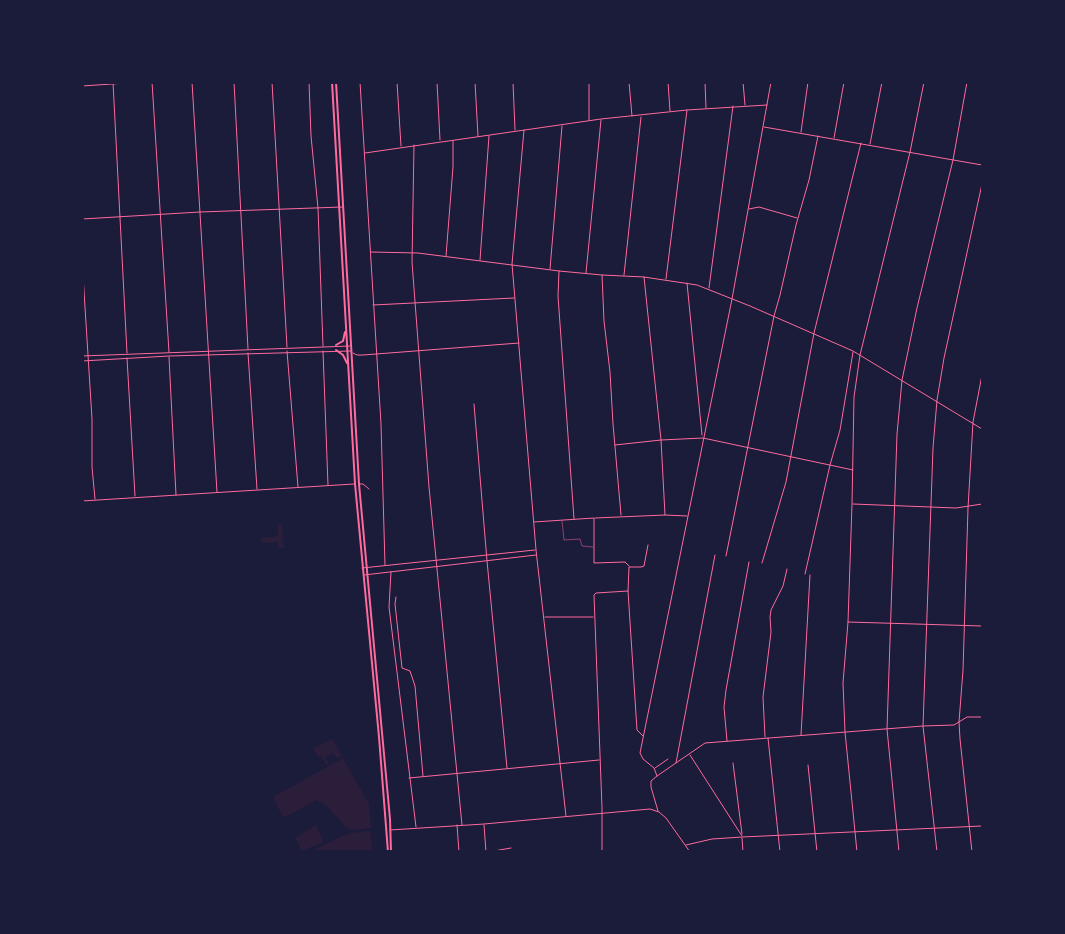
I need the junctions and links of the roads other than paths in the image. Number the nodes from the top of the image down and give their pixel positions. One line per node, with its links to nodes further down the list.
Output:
1 (142, 82): 25 (street)
2 (152, 82): 66 (street)
3 (192, 82): 65 (street)
4 (234, 82): 64 (street)
5 (272, 82): 63 (street)
6 (309, 82): 61 (street)
7 (332, 82): 56 (main road)
8 (336, 82): 57 (main road)
9 (360, 82): 53 (street)
10 (397, 82): 51 (street)
11 (437, 82): 47 (street)
12 (475, 82): 44 (street)
13 (513, 82): 40 (street)
14 (589, 82): 36 (street)
15 (629, 82): 34 (street)
16 (668, 82): 32 (street)
17 (705, 82): 30 (street)
18 (743, 82): 29 (street)
19 (771, 82): 27 (street)
20 (808, 82): 41 (street)
21 (844, 82): 45 (street)
22 (882, 82): 50 (street)
23 (924, 82): 52 (street)
24 (967, 82): 54 (street)
25 (113, 84): 26 (street); 67 (street)
26 (82, 86)
27 (767, 105): 29 (street); 38 (street)
28 (733, 106): 29 (street); 30 (street); 84 (street)
29 (745, 106)
30 (706, 108): 31 (street)
31 (687, 110): 32 (street); 82 (street)
32 (670, 112): 33 (street)
33 (641, 116): 34 (street); 80 (street)
34 (632, 117): 35 (street)
35 (601, 120): 36 (street); 78 (street)
36 (589, 121): 37 (street)
37 (562, 125): 39 (street); 76 (street)
38 (763, 126): 41 (street); 62 (street)
39 (524, 130): 40 (street); 75 (street)
40 (516, 131): 42 (street)
41 (801, 133): 43 (street)
42 (489, 136): 44 (street); 74 (street)
43 (818, 136): 45 (street); 68 (street)
44 (478, 137): 46 (street)
45 (834, 139): 48 (street)
46 (453, 140): 47 (street); 72 (street)
47 (440, 141): 49 (street)
48 (861, 143): 50 (street); 93 (street)
49 (414, 145): 51 (street); 71 (street)
50 (870, 145): 52 (street)
51 (402, 147): 53 (street)
52 (910, 152): 54 (street); 114 (street)
53 (364, 153): 70 (street)
54 (953, 160): 55 (street); 123 (street)
55 (982, 165)
56 (338, 181): 57 (main road); 59 (main road)
57 (342, 181): 60 (main road)
58 (982, 184): 126 (street)
59 (339, 207): 60 (street); 61 (street); 90 (main road)
60 (343, 207): 91 (main road)
61 (318, 208): 63 (street); 96 (street)
62 (748, 209): 68 (street); 86 (street)
63 (279, 210): 64 (street); 99 (street)
64 (240, 211): 65 (street); 100 (street)
65 (200, 212): 66 (street); 106 (street)
66 (160, 215): 67 (street); 109 (street)
67 (120, 217): 69 (street); 111 (street)
68 (798, 218): 89 (street)
69 (82, 219)
70 (371, 252): 71 (street); 88 (street)
71 (411, 253): 72 (street); 87 (street)
72 (446, 257): 74 (street)
73 (82, 259): 116 (street)
74 (480, 260): 75 (street)
75 (512, 264): 76 (street); 85 (street)
76 (550, 270): 77 (street)
77 (559, 271): 78 (street); 156 (street)
78 (586, 273): 79 (street)
79 (602, 275): 80 (street); 132 (street)
80 (624, 276): 81 (street)
81 (644, 277): 82 (street); 131 (street)
82 (666, 280): 83 (street)
83 (687, 283): 84 (street); 130 (street)
84 (709, 289): 86 (street)
85 (515, 298): 87 (street); 94 (street)
86 (732, 298): 89 (street); 130 (street)
87 (415, 303): 88 (street); 104 (street)
88 (373, 305): 113 (street)
89 (774, 316): 93 (street); 133 (street)
90 (346, 324): 91 (main road); 92 (main road)
91 (349, 324): 98 (main road)
92 (346, 329): 95 (main road); 97 (main road)
93 (814, 333): 105 (street); 134 (street)
94 (519, 343): 104 (street); 158 (street)
95 (336, 345): 96 (street); 97 (street)
96 (323, 346): 99 (street)
97 (347, 346): 98 (street); 102 (main road)
98 (351, 346): 103 (main road)
99 (287, 347): 100 (street)
100 (248, 349): 106 (street)
101 (336, 350): 102 (street); 108 (street); 121 (main road)
102 (347, 350): 103 (street); 121 (main road)
103 (351, 350): 113 (street); 137 (main road)
104 (419, 350): 113 (street); 166 (street)
105 (854, 350): 114 (street); 135 (street)
106 (208, 351): 109 (street); 112 (street)
107 (288, 351): 108 (street); 110 (street); 139 (street)
108 (323, 351): 138 (street)
109 (168, 352): 111 (street)
110 (248, 353): 112 (street); 141 (street)
111 (127, 354): 116 (street)
112 (208, 354): 117 (street); 142 (street)
113 (376, 354): 170 (street)
114 (860, 355): 123 (street); 136 (street)
115 (82, 356): 116 (street)
116 (88, 356): 119 (street)
117 (169, 356): 118 (street); 143 (street)
118 (127, 358): 119 (street); 144 (street)
119 (88, 360): 120 (street); 145 (street)
120 (82, 361)
121 (348, 365): 137 (main road)
122 (982, 375): 124 (street)
123 (902, 380): 126 (street); 149 (street)
124 (980, 389): 125 (street); 128 (street)
125 (982, 389)
126 (937, 400): 128 (street); 151 (street)
127 (474, 404): 162 (street)
128 (972, 422): 129 (street); 150 (street)
129 (982, 429)
130 (703, 438): 131 (street); 133 (street); 154 (street)
131 (660, 440): 132 (street); 153 (street)
132 (615, 445): 152 (street)
133 (746, 448): 134 (street); 165 (street)
134 (791, 457): 135 (street); 169 (street)
135 (830, 465): 136 (street); 177 (street)
136 (853, 470): 147 (street)
137 (357, 484): 138 (street); 140 (street); 171 (main road); 174 (main road)
138 (328, 486): 139 (street)
139 (298, 487): 141 (street)
140 (369, 489)
141 (257, 490): 142 (street)
142 (216, 492): 143 (street)
143 (176, 495): 144 (street)
144 (136, 497): 145 (street)
145 (95, 500): 146 (street)
146 (82, 501)
147 (852, 504): 149 (street); 187 (street)
148 (982, 504): 150 (street)
149 (895, 506): 151 (street); 188 (street)
150 (968, 506): 151 (street); 190 (street)
151 (931, 508): 189 (street)
152 (621, 515): 153 (street); 155 (street)
153 (665, 515): 154 (street)
154 (688, 516): 197 (street)
155 (594, 518): 156 (street); 160 (street)
156 (574, 519): 157 (street)
157 (562, 520): 158 (street); 160 (lane)
158 (533, 522): 161 (street)
159 (648, 545): 173 (street)
160 (594, 547): 173 (street)
161 (536, 550): 162 (street); 164 (street)
162 (486, 555): 166 (street); 167 (street)
163 (715, 555): 205 (street)
164 (536, 556): 167 (street); 185 (street)
165 (726, 556)
166 (436, 560): 170 (street); 172 (street)
167 (486, 561): 172 (street); 209 (street)
168 (749, 562): 201 (street)
169 (762, 564)
170 (385, 565): 171 (street)
171 (366, 567): 174 (street); 179 (main road)
172 (436, 567): 176 (street); 211 (street)
173 (629, 567): 181 (street)
174 (362, 568): 178 (main road)
175 (787, 569): 199 (street)
176 (391, 572): 179 (street); 214 (street)
177 (805, 574)
178 (363, 575): 179 (street); 184 (main road)
179 (367, 575): 183 (main road)
180 (810, 575): 198 (street)
181 (628, 592): 186 (street); 197 (street)
182 (396, 597): 213 (street)
183 (370, 603): 184 (main road); 225 (main road)
184 (366, 604): 225 (main road)
185 (544, 617): 186 (street); 207 (street)
186 (595, 618): 204 (street)
187 (848, 622): 188 (street); 196 (street)
188 (891, 623): 189 (street); 195 (street)
189 (927, 624): 190 (street); 194 (street)
190 (964, 626): 191 (street); 193 (street)
191 (982, 626)
192 (982, 717): 193 (street)
193 (959, 722): 194 (street); 222 (street)
194 (923, 726): 195 (street); 224 (street)
195 (887, 729): 196 (street); 226 (street)
196 (845, 732): 198 (street); 227 (street)
197 (643, 736): 210 (street)
198 (800, 736): 200 (street)
199 (765, 738): 200 (street); 201 (street)
200 (768, 738): 229 (street)
201 (727, 741): 202 (street)
202 (689, 754): 205 (street); 230 (street)
203 (668, 759): 210 (street)
204 (600, 760): 207 (street); 216 (street)
205 (676, 763): 212 (street)
206 (733, 763): 230 (street)
207 (560, 764): 209 (street); 217 (street)
208 (808, 765): 228 (street)
209 (507, 768): 211 (street)
210 (654, 768): 212 (street)
211 (456, 774): 213 (street); 218 (street)
212 (657, 776): 215 (street)
213 (423, 777): 214 (street)
214 (409, 778): 223 (street)
215 (659, 812): 216 (street); 231 (street)
216 (601, 814): 217 (street); 236 (street)
217 (566, 816): 219 (street)
218 (462, 824): 219 (street); 220 (street)
219 (484, 824): 235 (street)
220 (457, 825): 223 (street); 234 (street)
221 (982, 826): 222 (street)
222 (970, 827): 224 (street); 244 (street)
223 (416, 828): 225 (street)
224 (934, 828): 226 (street); 243 (street)
225 (389, 830): 233 (main road)
226 (896, 830): 227 (street); 242 (street)
227 (855, 832): 228 (street); 241 (street)
228 (814, 833): 229 (street); 240 (street)
229 (778, 835): 230 (street); 239 (street)
230 (742, 837): 231 (street); 238 (street)
231 (685, 845): 237 (street)
232 (511, 848): 235 (street)
233 (389, 852)
234 (459, 852)
235 (487, 852)
236 (602, 852)
237 (690, 852)
238 (743, 852)
239 (780, 852)
240 (817, 852)
241 (857, 852)
242 (899, 852)
243 (937, 852)
244 (972, 852)

